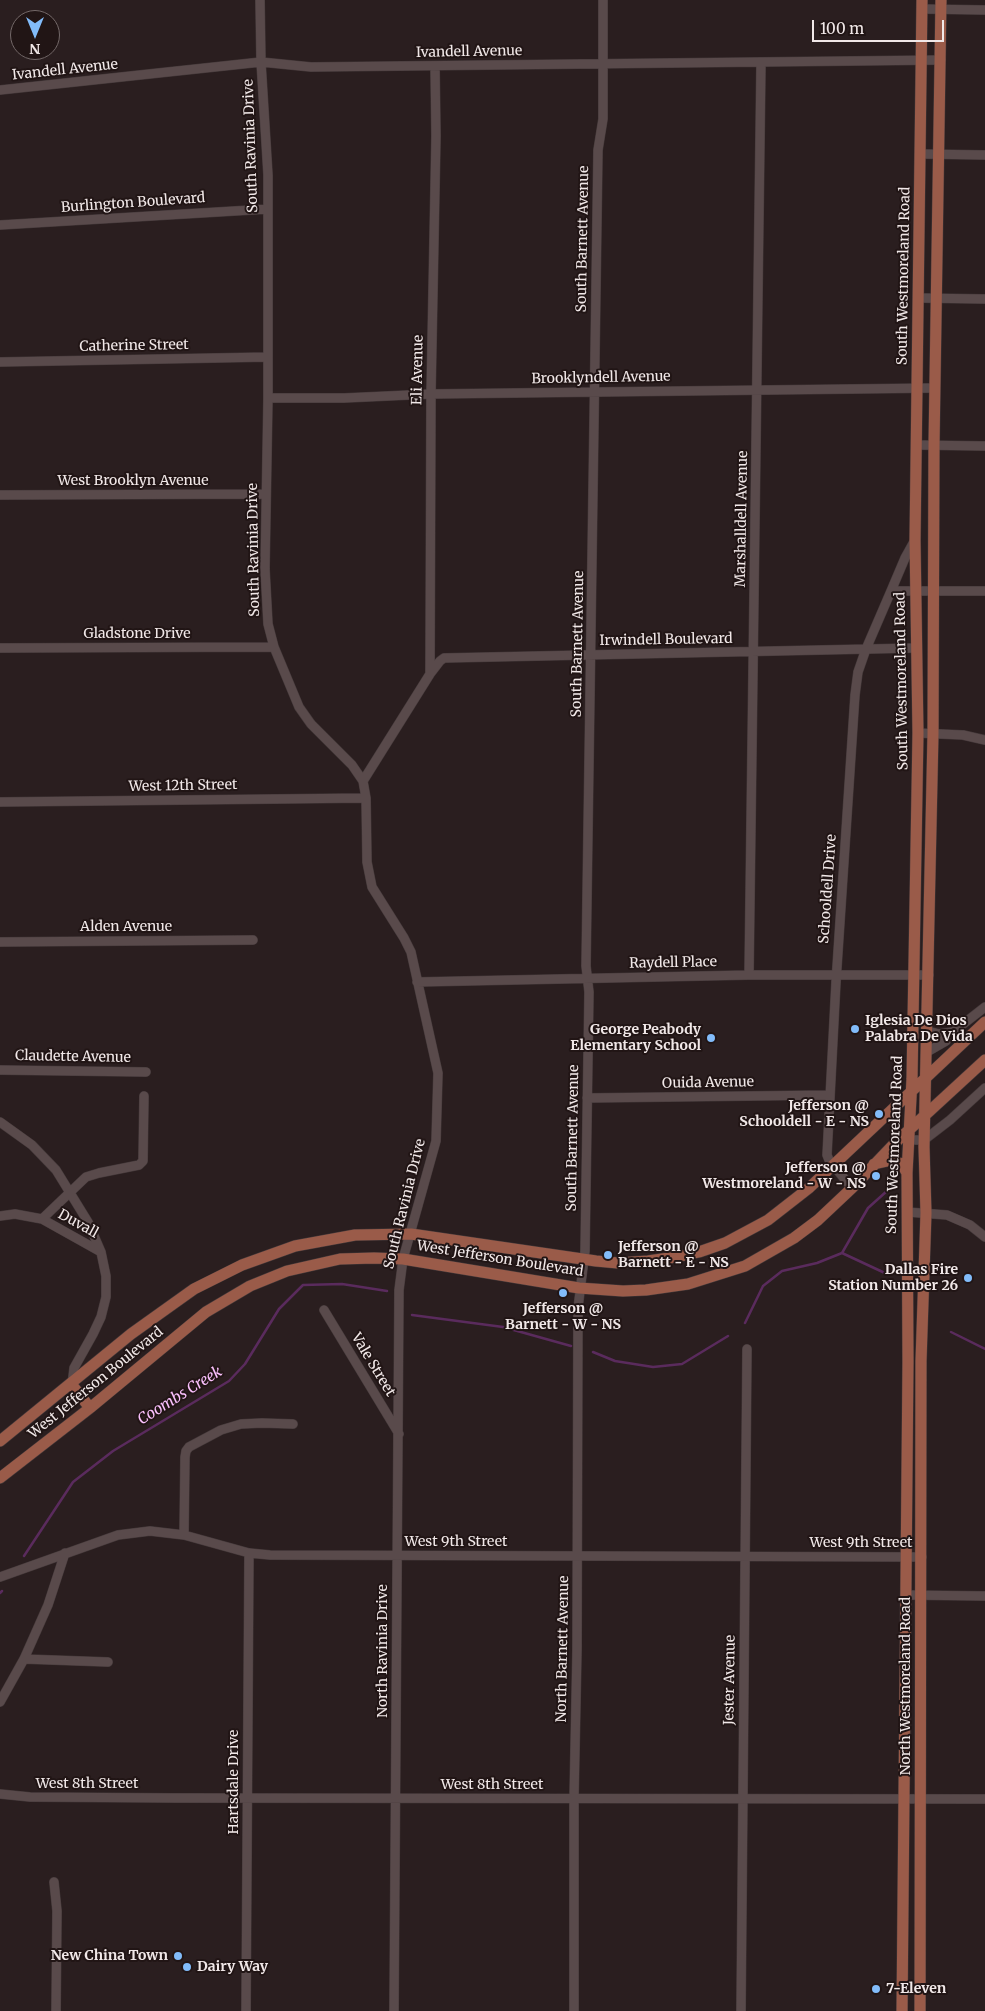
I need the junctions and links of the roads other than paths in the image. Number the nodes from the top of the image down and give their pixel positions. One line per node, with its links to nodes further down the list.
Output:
1 (260, 0): 8 (street, South Ravinia Drive)
2 (602, 0): 10 (street, South Barnett Avenue)
3 (922, 5): 4 (street); 6 (main road, South Westmoreland Road)
4 (942, 5): 5 (street); 7 (main road, South Westmoreland Road)
5 (985, 10)
6 (921, 60): 7 (street, Ivandell Avenue); 9 (street, Ivandell Avenue); 13 (main road, South Westmoreland Road)
7 (941, 60): 14 (main road, South Westmoreland Road)
8 (261, 62): 11 (street, Ivandell Avenue); 12 (street, Ivandell Avenue); 16 (street, South Ravinia Drive)
9 (761, 63): 10 (street, Ivandell Avenue); 25 (street, Marshalldell Avenue)
10 (603, 64): 11 (street, Ivandell Avenue); 26 (street, South Barnett Avenue)
11 (435, 66): 27 (street, Eli Avenue)
12 (0, 90)
13 (921, 154): 14 (street); 18 (main road, South Westmoreland Road)
14 (939, 154): 15 (street); 19 (main road, South Westmoreland Road)
15 (985, 154)
16 (268, 209): 17 (street, Burlington Boulevard); 21 (street, South Ravinia Drive)
17 (0, 225)
18 (919, 298): 19 (street); 23 (main road, South Westmoreland Road)
19 (937, 298): 20 (street); 24 (main road, South Westmoreland Road)
20 (985, 299)
21 (268, 357): 22 (street, Catherine Street); 28 (street, South Ravinia Drive)
22 (0, 362)
23 (918, 388): 24 (street, Brooklyndell Avenue); 25 (street, Brooklyndell Avenue); 29 (main road, South Westmoreland Road)
24 (935, 388): 30 (main road, South Westmoreland Road)
25 (757, 390): 26 (street, Brooklyndell Avenue); 43 (street, Marshalldell Avenue)
26 (595, 392): 27 (street, Brooklyndell Avenue); 44 (street, South Barnett Avenue)
27 (431, 394): 28 (street, Brooklyndell Avenue); 45 (street, Eli Avenue)
28 (268, 398): 32 (street, South Ravinia Drive)
29 (917, 445): 30 (street); 34 (main road, South Westmoreland Road)
30 (934, 445): 31 (street); 37 (main road, South Westmoreland Road)
31 (985, 446)
32 (266, 494): 33 (street, West Brooklyn Avenue); 39 (street, South Ravinia Drive)
33 (0, 495)
34 (916, 540): 35 (street, Schooldell Drive); 36 (main road, South Westmoreland Road)
35 (891, 591): 36 (street); 42 (street, Schooldell Drive)
36 (916, 591): 37 (street); 41 (main road, South Westmoreland Road)
37 (934, 591): 38 (street); 47 (main road, South Westmoreland Road)
38 (985, 591)
39 (274, 647): 40 (street, Gladstone Drive); 49 (street, South Ravinia Drive)
40 (0, 648)
41 (916, 648): 42 (street, Irwindell Boulevard); 46 (main road, South Westmoreland Road)
42 (866, 649): 43 (street, Irwindell Boulevard); 54 (street, Schooldell Drive)
43 (754, 652): 44 (street, Irwindell Boulevard); 57 (street, Marshalldell Avenue)
44 (591, 655): 45 (street, Irwindell Boulevard); 58 (street, South Barnett Avenue)
45 (430, 674): 49 (street, Irwindell Boulevard)
46 (918, 733): 47 (street); 55 (main road, South Westmoreland Road)
47 (933, 734): 48 (street); 56 (main road, South Westmoreland Road)
48 (985, 740)
49 (363, 781): 50 (street, South Ravinia Drive)
50 (366, 798): 51 (street, West 12th Street); 59 (street, South Ravinia Drive)
51 (0, 802)
52 (253, 940): 53 (street, Alden Avenue)
53 (0, 942)
54 (836, 974): 55 (street, Raydell Place); 57 (street, Raydell Place); 71 (street, Schooldell Drive)
55 (913, 974): 56 (street, Raydell Place); 70 (main road, South Westmoreland Road)
56 (929, 974): 62 (main road, South Westmoreland Road)
57 (749, 975): 58 (street, Raydell Place)
58 (588, 978): 59 (street, Raydell Place); 73 (street, South Barnett Avenue)
59 (417, 982): 87 (street, South Ravinia Drive)
60 (985, 1007): 63 (street)
61 (985, 1022): 68 (main road, West Jefferson Boulevard)
62 (928, 1032): 63 (street); 64 (main road, South Westmoreland Road)
63 (953, 1032): 64 (street)
64 (927, 1052): 68 (main road, South Westmoreland Road)
65 (985, 1060): 74 (main road, West Jefferson Boulevard)
66 (0, 1070): 67 (street, Claudette Avenue)
67 (146, 1072)
68 (926, 1080): 70 (main road, West Jefferson Boulevard); 74 (main road, South Westmoreland Road)
69 (985, 1088): 77 (street)
70 (911, 1093): 76 (main road, South Westmoreland Road); 79 (main road, West Jefferson Boulevard)
71 (830, 1095): 73 (street, Ouida Avenue); 79 (street, Schooldell Drive)
72 (144, 1096): 82 (street)
73 (587, 1098): 91 (street, South Barnett Avenue)
74 (924, 1117): 76 (main road, West Jefferson Boulevard); 77 (main road, South Westmoreland Road)
75 (0, 1122): 82 (street)
76 (909, 1135): 77 (street); 78 (main road, West Jefferson Boulevard); 80 (main road, South Westmoreland Road)
77 (924, 1140): 84 (main road, South Westmoreland Road)
78 (874, 1164): 80 (main road); 81 (main road, West Jefferson Boulevard)
79 (833, 1165): 81 (street, Schooldell Drive); 91 (main road, West Jefferson Boulevard)
80 (906, 1173): 83 (main road, South Westmoreland Road)
81 (852, 1188): 92 (main road, West Jefferson Boulevard)
82 (70, 1192): 86 (street); 89 (street)
83 (907, 1212): 84 (street); 96 (main road, South Westmoreland Road)
84 (926, 1213): 88 (street); 97 (main road, South Westmoreland Road)
85 (0, 1216): 86 (street, Duvall)
86 (42, 1219): 89 (street, Duvall)
87 (410, 1234): 90 (street, South Ravinia Drive); 91 (main road, West Jefferson Boulevard); 98 (main road, West Jefferson Boulevard)
88 (985, 1237)
89 (101, 1252): 98 (street)
90 (403, 1258): 92 (main road, West Jefferson Boulevard); 93 (street, South Ravinia Drive); 99 (main road, West Jefferson Boulevard)
91 (584, 1260): 92 (street, South Barnett Avenue)
92 (579, 1288): 108 (street, North Barnett Avenue)
93 (399, 1290): 101 (street, North Ravinia Drive)
94 (324, 1310): 101 (street, Vale Street)
95 (747, 1348): 109 (street, Jester Avenue)
96 (908, 1362): 110 (main road, North Westmoreland Road)
97 (921, 1362): 111 (main road, North Westmoreland Road)
98 (72, 1385): 99 (main road); 102 (main road, West Jefferson Boulevard)
99 (90, 1408): 103 (main road, West Jefferson Boulevard)
100 (293, 1424): 104 (street)
101 (399, 1434): 107 (street, North Ravinia Drive)
102 (0, 1441)
103 (0, 1478)
104 (184, 1536): 105 (street, West 9th Street); 106 (street, West 9th Street)
105 (65, 1553): 112 (street, West 9th Street); 116 (street)
106 (249, 1553): 107 (street, West 9th Street); 120 (street, Hartsdale Drive)
107 (398, 1556): 108 (street, West 9th Street); 123 (street, North Ravinia Drive)
108 (577, 1556): 109 (street, West 9th Street); 124 (street, North Barnett Avenue)
109 (746, 1556): 110 (street, West 9th Street); 125 (street, Jester Avenue)
110 (907, 1557): 111 (street, West 9th Street); 113 (main road, North Westmoreland Road)
111 (922, 1557): 114 (main road, North Westmoreland Road)
112 (0, 1577)
113 (906, 1595): 114 (street); 121 (main road, North Westmoreland Road)
114 (921, 1595): 115 (street); 122 (main road, North Westmoreland Road)
115 (985, 1596)
116 (24, 1660): 117 (street); 118 (street)
117 (108, 1662)
118 (0, 1702)
119 (0, 1794): 120 (street, West 8th Street)
120 (248, 1798): 123 (street, West 8th Street); 129 (street, Hartsdale Drive)
121 (903, 1798): 122 (street, West 8th Street); 125 (street, West 8th Street); 133 (main road, North Westmoreland Road)
122 (920, 1798): 126 (street, West 8th Street); 134 (main road, North Westmoreland Road)
123 (396, 1799): 124 (street, West 8th Street); 130 (street, North Ravinia Drive)
124 (574, 1799): 125 (street, West 8th Street); 131 (street, North Barnett Avenue)
125 (742, 1799): 132 (street, Jester Avenue)
126 (985, 1799)
127 (54, 1882): 128 (street)
128 (56, 2011)
129 (246, 2011)
130 (394, 2011)
131 (574, 2011)
132 (741, 2011)
133 (902, 2011)
134 (920, 2011)

